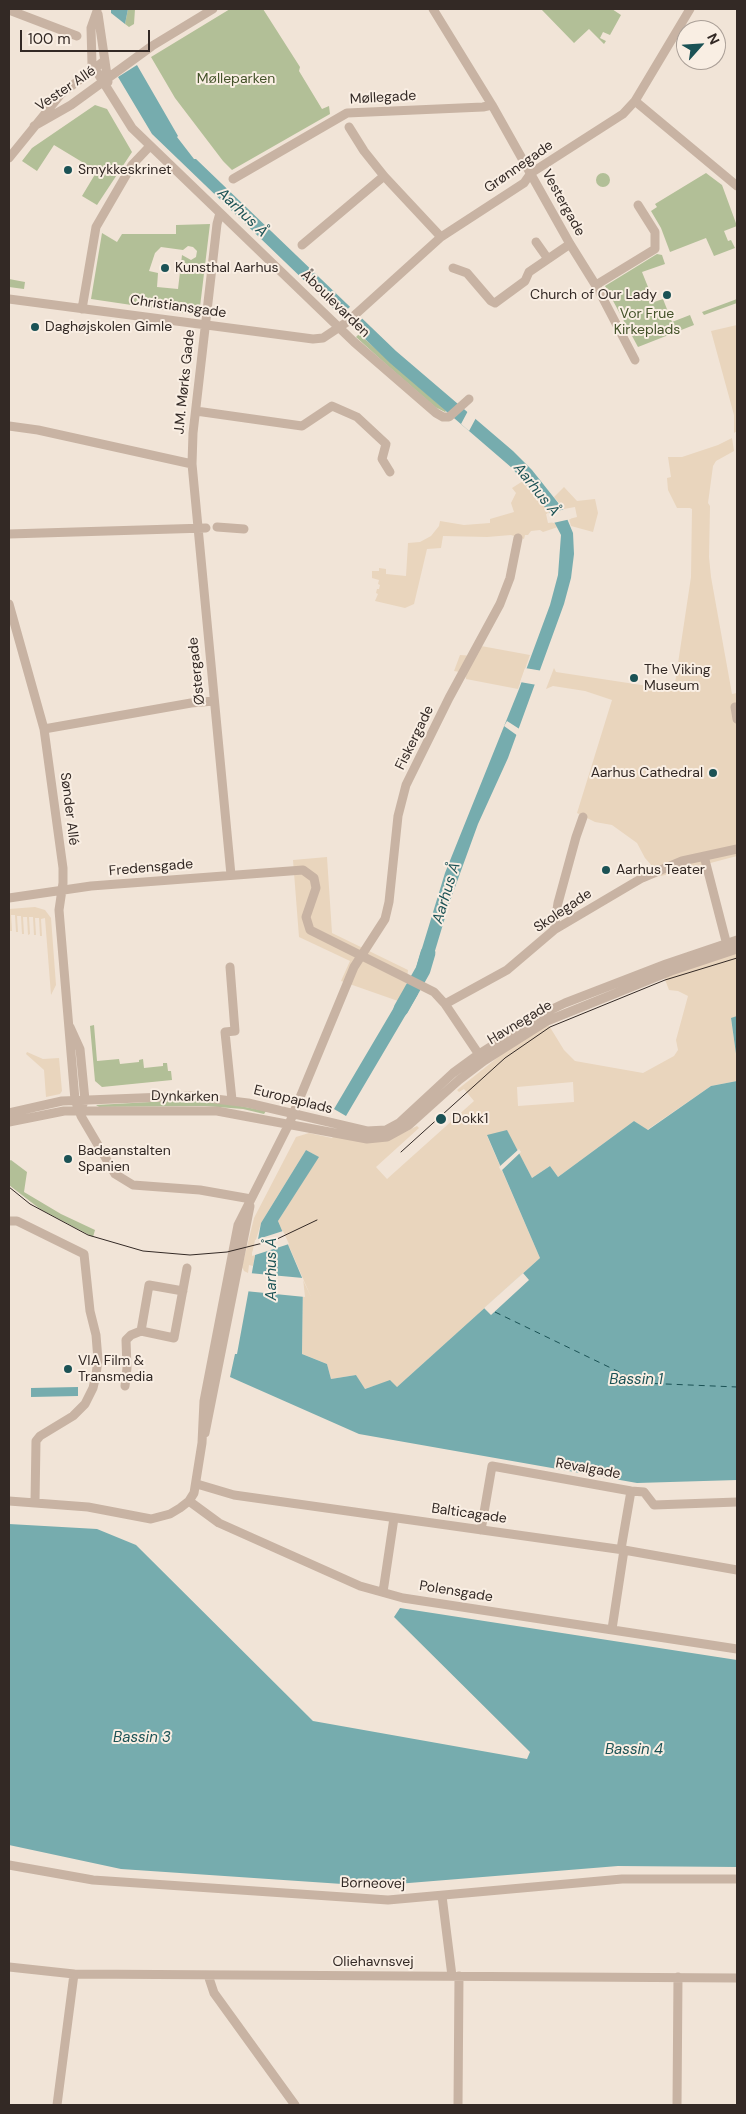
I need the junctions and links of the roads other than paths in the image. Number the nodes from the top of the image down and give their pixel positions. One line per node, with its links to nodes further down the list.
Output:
1 (213, 9): 9 (street, Vester Allé)
2 (433, 9): 11 (street, Vestergade)
3 (690, 9): 10 (street, Grønnegade)
4 (9, 10): 6 (street)
5 (98, 10): 7 (street, Åboulevarden); 8 (street)
6 (77, 36)
7 (104, 61): 8 (street, Vester Allé); 9 (street, Åboulevarden)
8 (94, 69): 9 (street); 12 (street, Vester Allé)
9 (104, 79): 12 (street, Vester Allé); 14 (street, Åboulevarden)
10 (635, 101): 16 (street, Grønnegade); 19 (street)
11 (492, 105): 16 (street, Vestergade); 18 (street, Møllegade)
12 (34, 126): 15 (street, Vester Allé)
13 (349, 127): 17 (street)
14 (150, 146): 21 (street, Åboulevarden); 30 (street)
15 (9, 158)
16 (531, 173): 22 (street, Grønnegade); 24 (street, Vestergade)
17 (384, 176): 22 (street); 25 (street)
18 (233, 180)
19 (737, 186)
20 (638, 205): 28 (street)
21 (220, 213): 31 (street, J.M. Mørks Gade); 32 (street, Åboulevarden)
22 (441, 237): 32 (street, Grønnegade)
23 (536, 242): 26 (street)
24 (570, 244): 26 (street); 28 (street, Vestergade)
25 (302, 245)
26 (548, 259): 27 (street)
27 (453, 268)
28 (596, 285): 33 (street, Vestergade)
29 (9, 299): 30 (street, Christiansgade)
30 (82, 309): 31 (street, Christiansgade)
31 (205, 325): 32 (street, Christiansgade); 35 (street, J.M. Mørks Gade)
32 (343, 326): 34 (street, Åboulevarden)
33 (636, 360)
34 (466, 402)
35 (196, 411): 37 (street, J.M. Mørks Gade); 38 (street)
36 (9, 426): 37 (street)
37 (192, 464): 39 (street, Østergade)
38 (390, 472)
39 (202, 528): 42 (street); 45 (street, Østergade)
40 (217, 528): 41 (street)
41 (244, 529)
42 (9, 534)
43 (518, 538): 58 (street, Fiskergade)
44 (9, 604): 48 (street, Sønder Allé)
45 (214, 701): 48 (street); 52 (street, Østergade)
46 (736, 707): 47 (street)
47 (737, 719)
48 (44, 729): 53 (street, Sønder Allé)
49 (583, 817): 55 (street)
50 (737, 849): 51 (street, Skolegade)
51 (704, 856): 55 (street, Skolegade); 57 (street)
52 (231, 875): 53 (street, Fredensgade); 58 (street, Fredensgade)
53 (62, 890): 54 (street, Fredensgade); 61 (street, Sønder Allé)
54 (9, 898)
55 (554, 930): 60 (street, Skolegade)
56 (737, 940): 57 (street, Havnegade)
57 (731, 948): 62 (street, Havnegade)
58 (360, 956): 60 (street); 68 (street, Fiskergade)
59 (230, 967): 65 (street)
60 (445, 1004): 62 (street)
61 (68, 1022): 63 (street, Sønder Allé); 64 (street, Sønder Allé)
62 (482, 1057): 71 (street, Havnegade)
63 (74, 1100): 64 (street, Dynkarken); 66 (street, Sønder Allé); 67 (street, Dynkarken)
64 (86, 1100): 65 (street, Dynkarken); 66 (street)
65 (232, 1100): 68 (street, Europaplads)
66 (80, 1110): 69 (street, Dynkarken); 70 (street, Dynkarken); 72 (street, Sønder Allé)
67 (9, 1113)
68 (293, 1114): 70 (street, Fiskergade); 71 (street, Europaplads)
69 (9, 1122)
70 (289, 1124): 71 (street, Europaplads); 72 (street, Europaplads)
71 (344, 1130)
72 (251, 1199): 78 (street, Europaplads)
73 (9, 1221): 82 (street)
74 (187, 1268): 75 (street)
75 (182, 1291): 76 (street); 76 (street)
76 (141, 1331): 77 (street)
77 (124, 1386)
78 (197, 1484): 81 (street, Europaplads); 84 (street, Balticagade)
79 (631, 1491): 83 (street, Revalgade); 85 (street, Revalgade); 86 (street)
80 (9, 1501): 82 (street)
81 (189, 1501): 82 (street); 88 (street, Polensgade)
82 (35, 1502)
83 (737, 1502)
84 (394, 1518): 85 (street, Balticagade); 88 (street)
85 (482, 1530): 86 (street, Balticagade)
86 (622, 1550): 87 (street, Balticagade); 89 (street)
87 (737, 1570)
88 (383, 1592): 89 (street, Polensgade)
89 (612, 1629): 90 (street, Polensgade)
90 (737, 1648)
91 (9, 1865): 93 (street, Borneovej)
92 (737, 1879): 93 (street, Borneovej)
93 (442, 1896): 97 (street)
94 (9, 1967): 95 (street, Oliehavnsvej)
95 (74, 1974): 96 (street, Oliehavnsvej); 100 (street)
96 (208, 1975): 97 (street, Oliehavnsvej); 101 (street)
97 (456, 1976): 98 (street, Oliehavnsvej); 102 (street)
98 (678, 1977): 99 (street, Oliehavnsvej); 103 (street)
99 (737, 1978)
100 (57, 2105)
101 (295, 2105)
102 (458, 2105)
103 (678, 2105)

